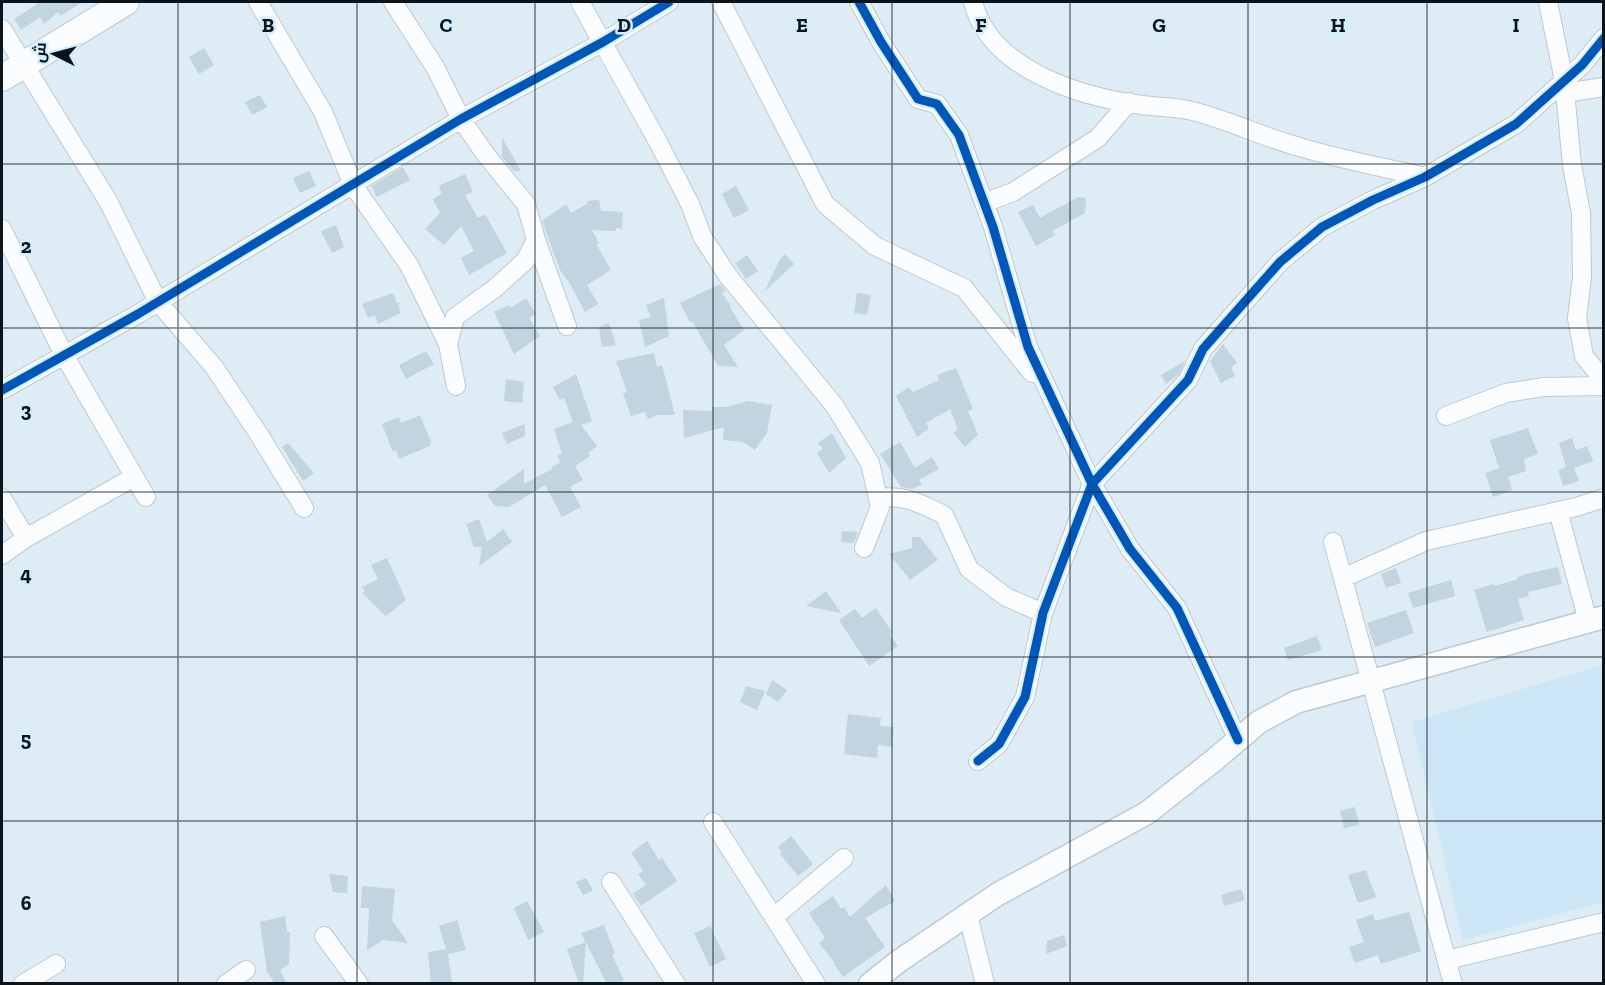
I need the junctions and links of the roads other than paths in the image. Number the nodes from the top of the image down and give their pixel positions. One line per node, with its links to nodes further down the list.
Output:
1 (126, 2): 13 (main road)
2 (258, 2): 19 (street)
3 (393, 2): 17 (street)
4 (580, 2): 12 (street)
5 (669, 2): 12 (street)
6 (721, 2): 30 (street)
7 (859, 2): 20 (street)
8 (974, 2): 16 (street)
9 (1548, 2): 14 (street)
10 (2, 29): 13 (street)
11 (1604, 38): 14 (street)
12 (603, 42): 17 (street); 36 (street)
13 (12, 72): 23 (street)
14 (1565, 87): 15 (street); 18 (street); 27 (street)
15 (1604, 87)
16 (1130, 102): 18 (street); 20 (street)
17 (461, 119): 19 (street); 22 (street)
18 (1425, 177): 33 (street)
19 (353, 185): 23 (street); 25 (street)
20 (984, 203): 30 (street)
21 (2, 229): 26 (street)
22 (536, 240): 24 (street); 25 (street)
23 (158, 302): 26 (street); 38 (street)
24 (567, 326)
25 (448, 344): 28 (street)
26 (64, 355): 29 (street); 32 (street)
27 (1604, 383): 31 (street)
28 (456, 386)
29 (2, 390)
30 (1052, 398): 33 (street)
31 (1446, 416)
32 (135, 477): 34 (street); 40 (street)
33 (1092, 484): 45 (street); 48 (street)
34 (146, 497)
35 (2, 498): 40 (street)
36 (878, 498): 42 (street); 45 (street)
37 (1604, 498): 39 (street)
38 (303, 508)
39 (1558, 511): 44 (street); 46 (street)
40 (26, 538): 43 (street)
41 (1333, 542): 44 (street)
42 (864, 548)
43 (2, 555)
44 (1343, 578): 47 (street)
45 (1043, 613): 49 (street)
46 (1596, 619): 47 (street)
47 (1372, 681): 48 (street); 57 (street)
48 (1238, 740): 53 (street)
49 (978, 761)
50 (713, 822): 54 (street)
51 (844, 858): 54 (street)
52 (611, 882): 60 (street)
53 (968, 915): 65 (street); 66 (street)
54 (774, 917): 64 (street)
55 (1604, 922): 57 (street)
56 (324, 936): 63 (street)
57 (1447, 960): 67 (street)
58 (56, 964): 61 (street)
59 (246, 970): 62 (street)
60 (670, 981)
61 (23, 984)
62 (226, 984)
63 (359, 984)
64 (816, 984)
65 (870, 984)
66 (985, 984)
67 (1453, 984)

